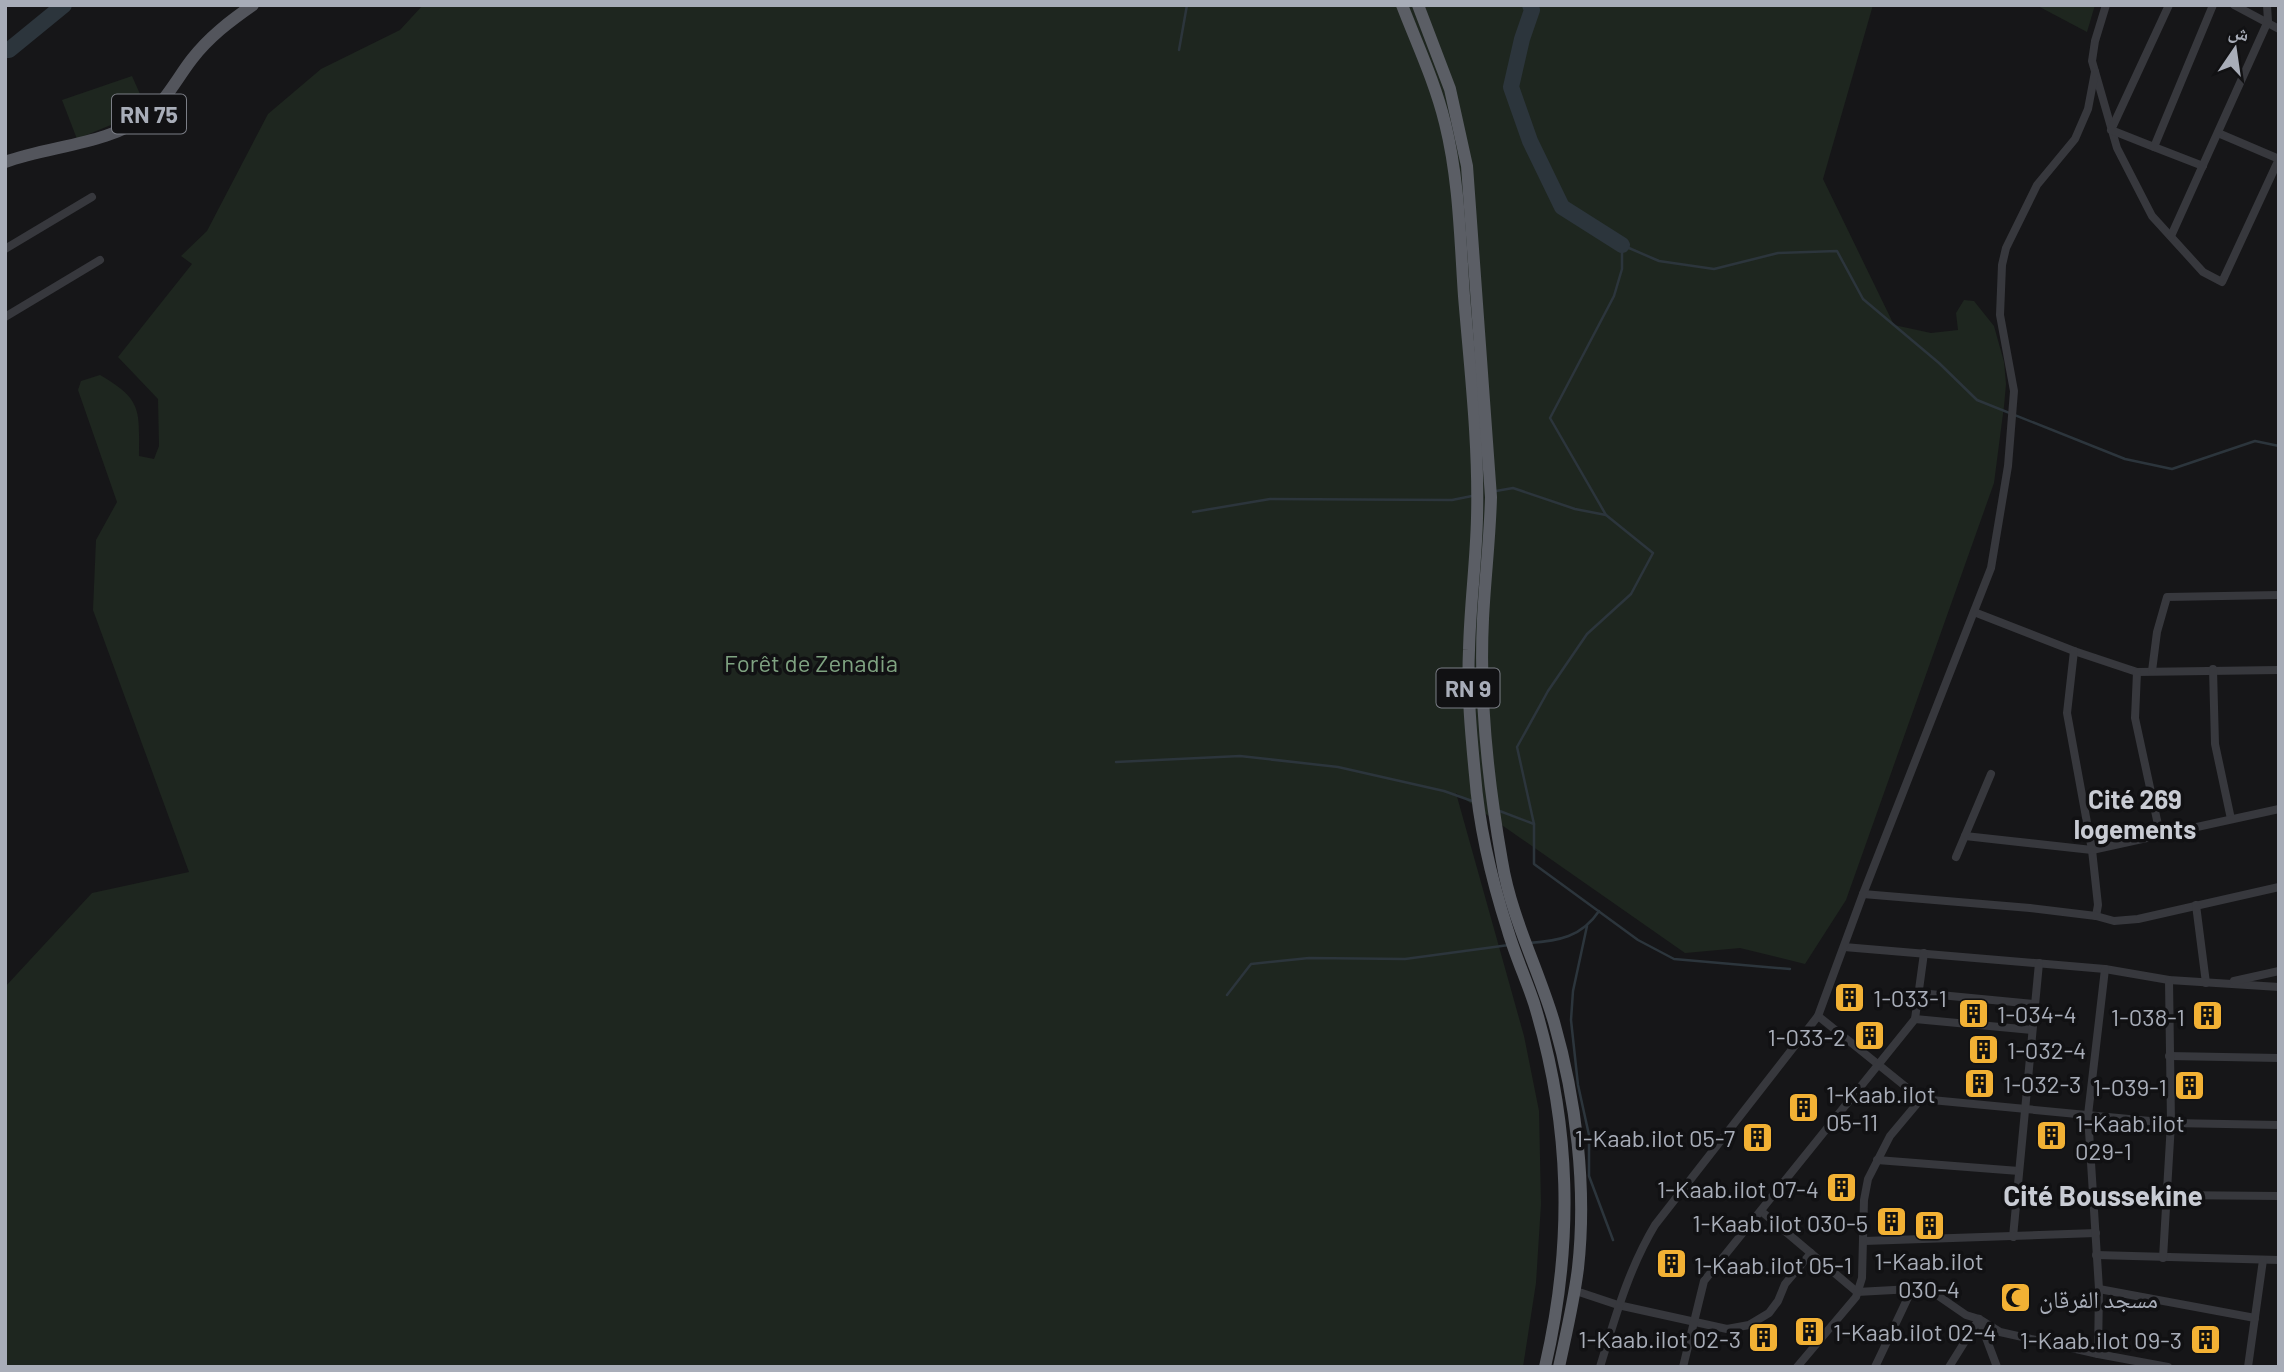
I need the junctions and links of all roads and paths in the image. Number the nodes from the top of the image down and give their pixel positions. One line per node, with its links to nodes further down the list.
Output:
1 (253, 5): 16 (main road, RN 75)
2 (1402, 5): 85 (highway, RN 9)
3 (1418, 5): 78 (highway, RN 9)
4 (2106, 5): 11 (street)
5 (2169, 5): 12 (street)
6 (2213, 5): 14 (street)
7 (2234, 5): 9 (street)
8 (2267, 5): 9 (street)
9 (2268, 22): 10 (street); 13 (street)
10 (2279, 29)
11 (2095, 72): 12 (street); 24 (street)
12 (2111, 130): 14 (street); 19 (street)
13 (2218, 133): 15 (street); 17 (street)
14 (2154, 147): 17 (street)
15 (2279, 159): 19 (street)
16 (5, 162)
17 (2203, 166): 19 (street)
18 (92, 197): 20 (street)
19 (2171, 236)
20 (5, 249)
21 (100, 260): 22 (street)
22 (6, 316)
23 (2279, 596): 29 (street)
24 (1974, 612): 25 (street); 38 (street)
25 (2074, 651): 28 (street); 35 (street)
26 (2213, 669): 27 (street); 29 (street); 32 (street)
27 (2279, 670)
28 (2137, 671): 29 (street); 33 (street)
29 (2152, 671)
30 (1991, 774): 34 (street)
31 (2279, 809): 32 (street)
32 (2231, 819): 33 (street)
33 (2160, 835): 35 (street)
34 (1965, 836): 35 (street); 36 (street)
35 (2092, 850): 40 (street)
36 (1956, 856)
37 (2279, 887): 39 (street)
38 (1863, 894): 40 (street); 41 (street)
39 (2196, 905): 40 (street); 47 (street)
40 (2096, 916)
41 (1844, 947): 42 (street); 52 (street)
42 (1924, 953): 43 (street); 50 (street)
43 (2039, 963): 44 (street); 51 (street)
44 (2105, 969): 46 (street); 60 (street)
45 (2279, 971): 48 (street)
46 (2169, 980): 47 (street); 55 (street)
47 (2206, 983): 48 (street)
48 (2222, 984): 49 (street)
49 (2279, 987)
50 (1919, 993): 51 (street); 53 (street)
51 (2035, 1004): 54 (street)
52 (1818, 1016): 57 (street); 80 (street)
53 (1915, 1018): 54 (street); 57 (street)
54 (2032, 1030): 59 (street)
55 (2169, 1056): 56 (street); 61 (street)
56 (2279, 1058)
57 (1877, 1064): 58 (street); 67 (street)
58 (1921, 1099): 59 (street); 63 (street)
59 (2025, 1108): 60 (street); 64 (street)
60 (2088, 1115): 61 (street); 68 (street)
61 (2171, 1123): 62 (street); 65 (street)
62 (2279, 1125)
63 (1877, 1160): 64 (street); 70 (street)
64 (2019, 1171): 69 (street)
65 (2166, 1195): 66 (street); 73 (street)
66 (2279, 1196)
67 (1761, 1211): 71 (street); 83 (street)
68 (2096, 1233): 69 (street); 72 (street)
69 (2013, 1237): 70 (street)
70 (1864, 1241): 79 (street)
71 (1811, 1253): 79 (street); 83 (street)
72 (2096, 1255): 73 (street); 77 (street)
73 (2163, 1258): 74 (street)
74 (2263, 1260): 75 (street); 81 (street)
75 (2279, 1260)
76 (1912, 1289): 79 (street); 82 (street); 90 (street)
77 (2099, 1289): 81 (street); 84 (street)
78 (1573, 1290): 80 (street); 86 (highway, RN 9)
79 (1857, 1292): 89 (street)
80 (1618, 1305): 83 (street); 87 (street)
81 (2255, 1318): 94 (street)
82 (1979, 1319): 84 (street); 91 (street); 92 (street)
83 (1693, 1320): 88 (street)
84 (2098, 1354): 93 (street)
85 (1545, 1367)
86 (1559, 1367)
87 (1600, 1367)
88 (1683, 1367)
89 (1797, 1367)
90 (1875, 1367)
91 (1949, 1367)
92 (1997, 1367)
93 (2168, 1367)
94 (2248, 1367)

